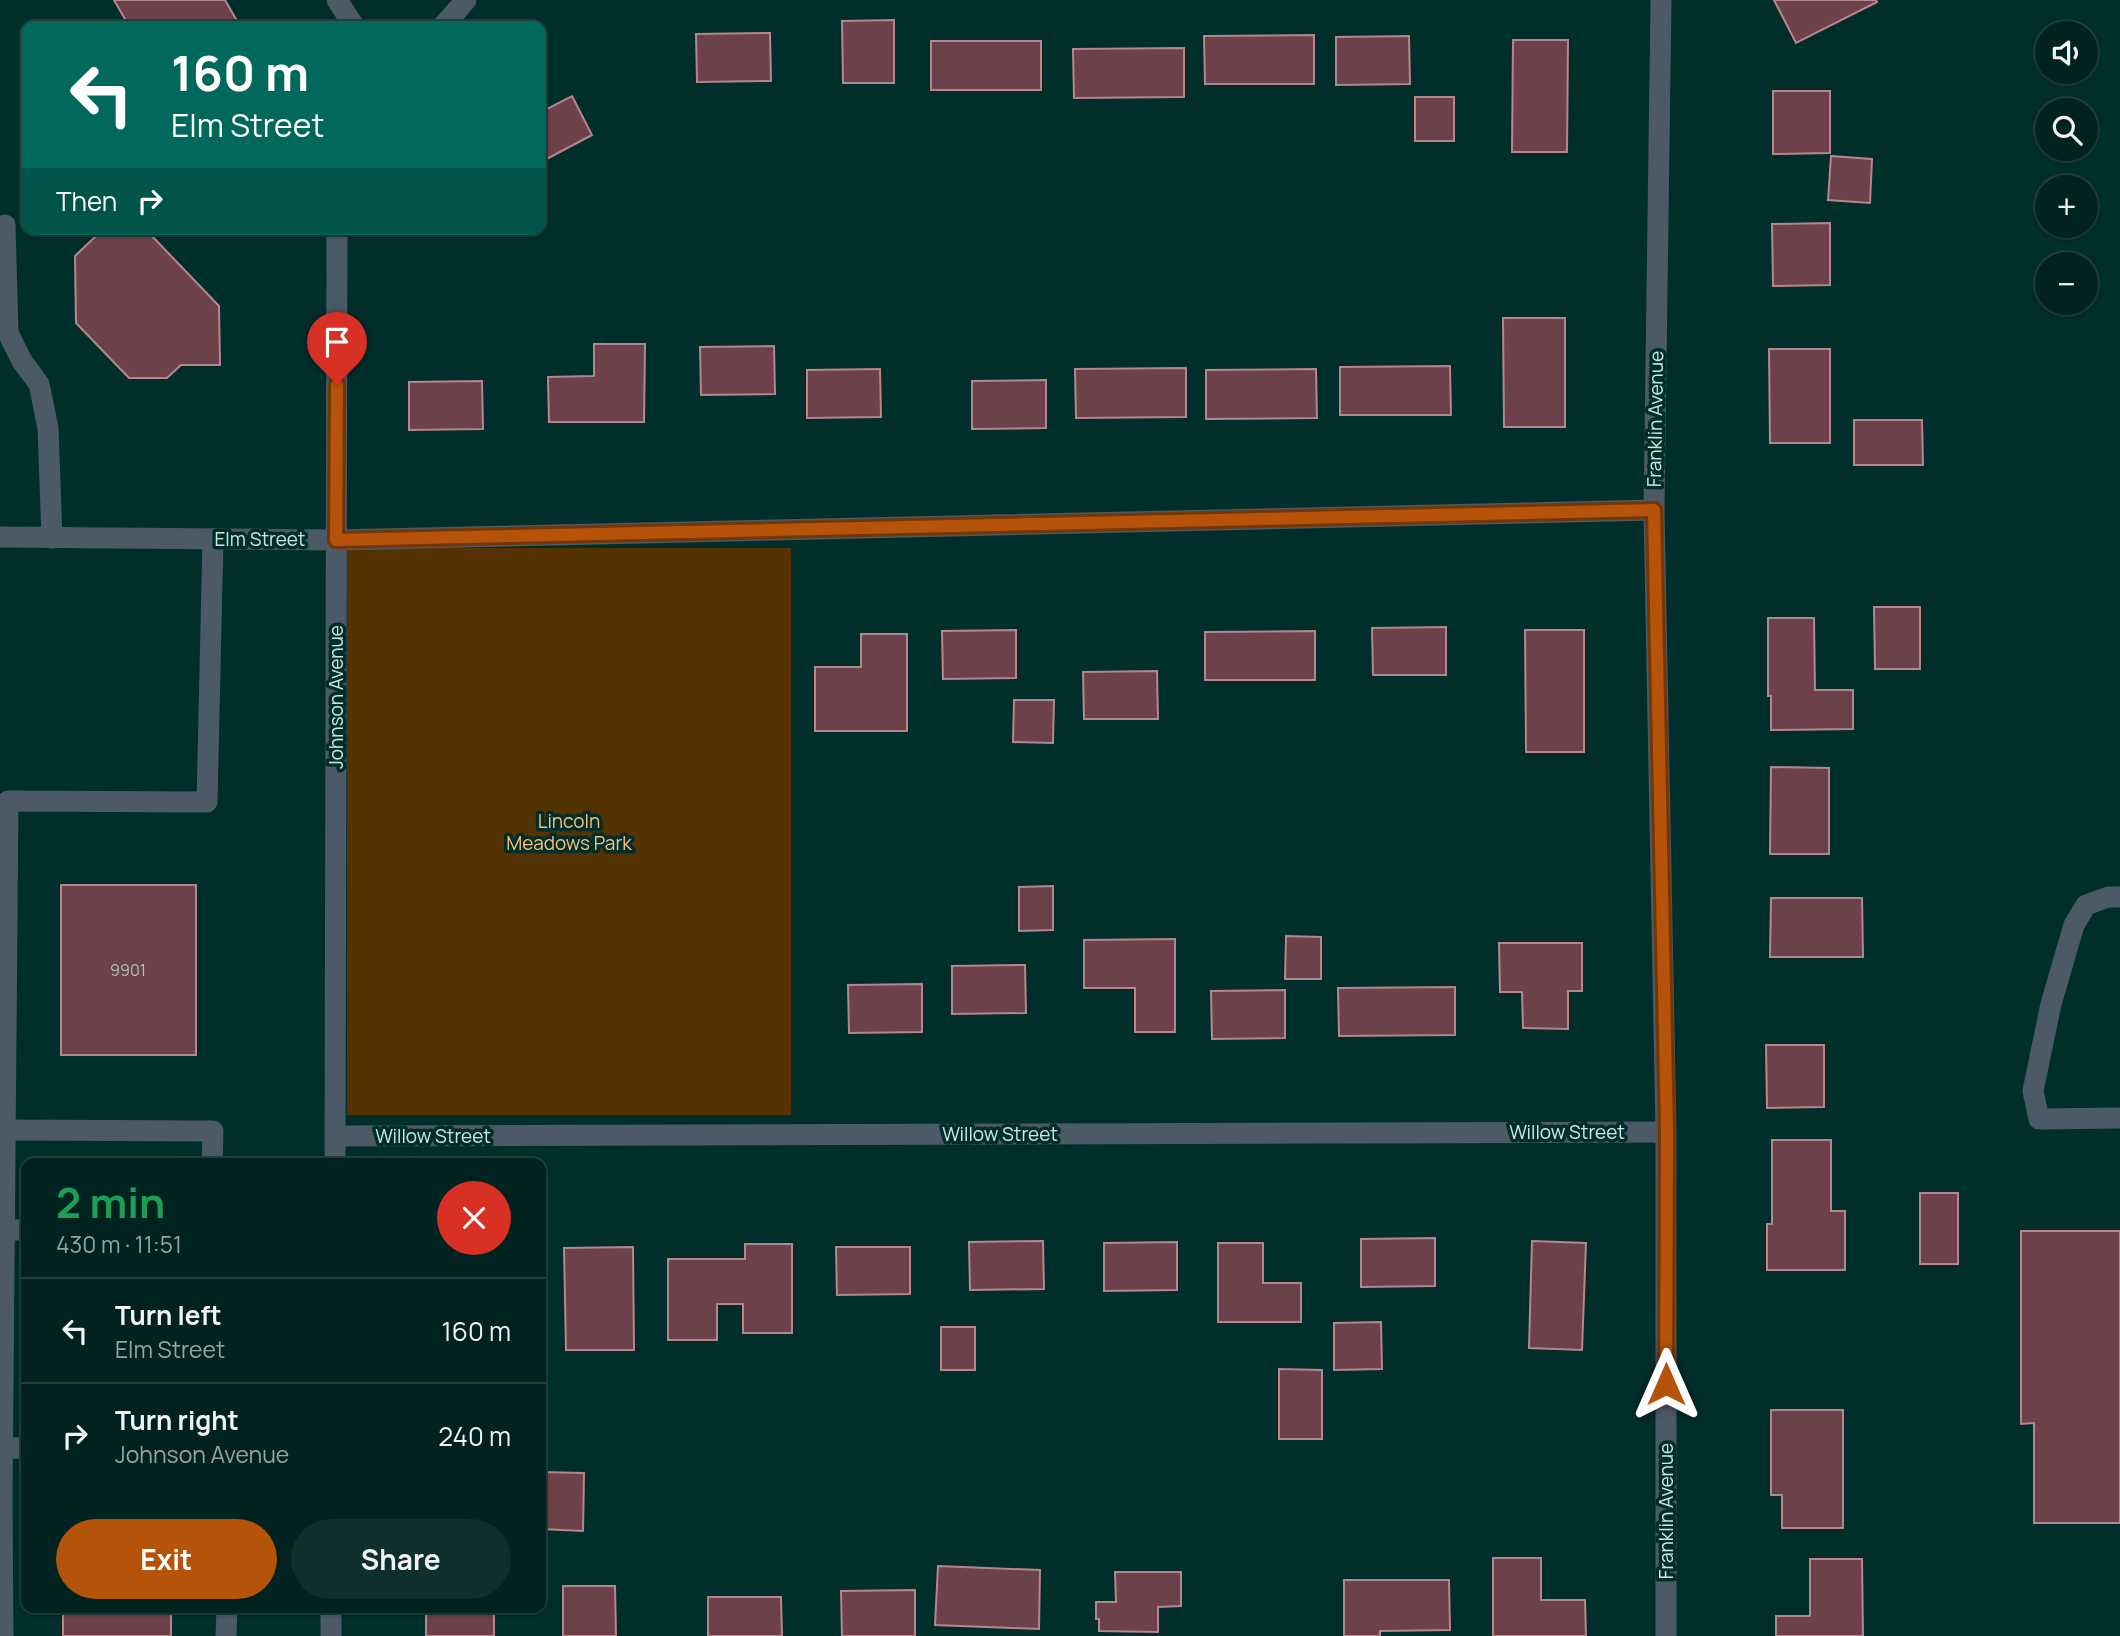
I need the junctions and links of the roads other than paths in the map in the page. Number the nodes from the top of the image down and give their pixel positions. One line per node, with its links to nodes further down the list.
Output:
1 (337, 0): 4 (street)
2 (465, 0): 5 (street)
3 (1661, 0): 8 (street, Franklin Avenue)
4 (351, 21)
5 (447, 21)
6 (5, 225): 10 (street)
7 (337, 235): 12 (street, Johnson Avenue)
8 (1654, 510): 12 (street, Elm Street); 16 (street, Franklin Avenue)
9 (0, 537): 10 (street, Elm Street)
10 (52, 538): 11 (street, Elm Street)
11 (213, 539): 12 (street, Elm Street); 15 (street)
12 (336, 540): 17 (street, Johnson Avenue)
13 (2120, 897): 14 (street)
14 (2120, 1118)
15 (6, 1130): 18 (street); 20 (street)
16 (1667, 1132): 17 (street, Willow Street); 29 (street, Franklin Avenue)
17 (335, 1136): 19 (street, Johnson Avenue)
18 (212, 1158)
19 (335, 1158)
20 (4, 1230): 21 (street); 22 (street)
21 (21, 1230)
22 (3, 1448): 23 (street); 26 (street)
23 (21, 1448)
24 (227, 1613): 27 (street)
25 (331, 1613): 28 (street)
26 (3, 1636)
27 (226, 1636)
28 (331, 1636)
29 (1666, 1636)

